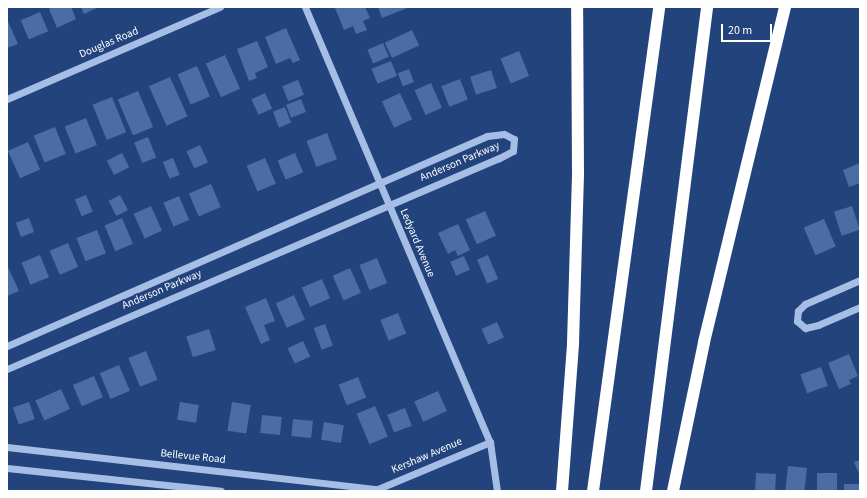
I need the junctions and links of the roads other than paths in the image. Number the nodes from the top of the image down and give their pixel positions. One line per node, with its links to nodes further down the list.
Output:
1 (220, 7): 7 (street, Douglas Road)
2 (305, 7): 8 (street, Ledyard Avenue)
3 (577, 7): 20 (highway)
4 (659, 7): 21 (highway)
5 (707, 7): 22 (highway)
6 (786, 7): 23 (highway)
7 (7, 99)
8 (379, 182): 9 (street, Ledyard Avenue); 9 (street, Anderson Parkway); 12 (street, Anderson Parkway)
9 (389, 204): 13 (street, Anderson Parkway); 14 (street, Ledyard Avenue)
10 (860, 280): 11 (street)
11 (860, 307)
12 (7, 346)
13 (7, 369)
14 (490, 442): 17 (street, Kershaw Avenue); 19 (street, Ledyard Avenue)
15 (7, 447): 17 (street, Bellevue Road)
16 (7, 468): 18 (street)
17 (375, 490)
18 (220, 491)
19 (497, 491)
20 (562, 491)
21 (593, 491)
22 (646, 491)
23 (673, 491)

